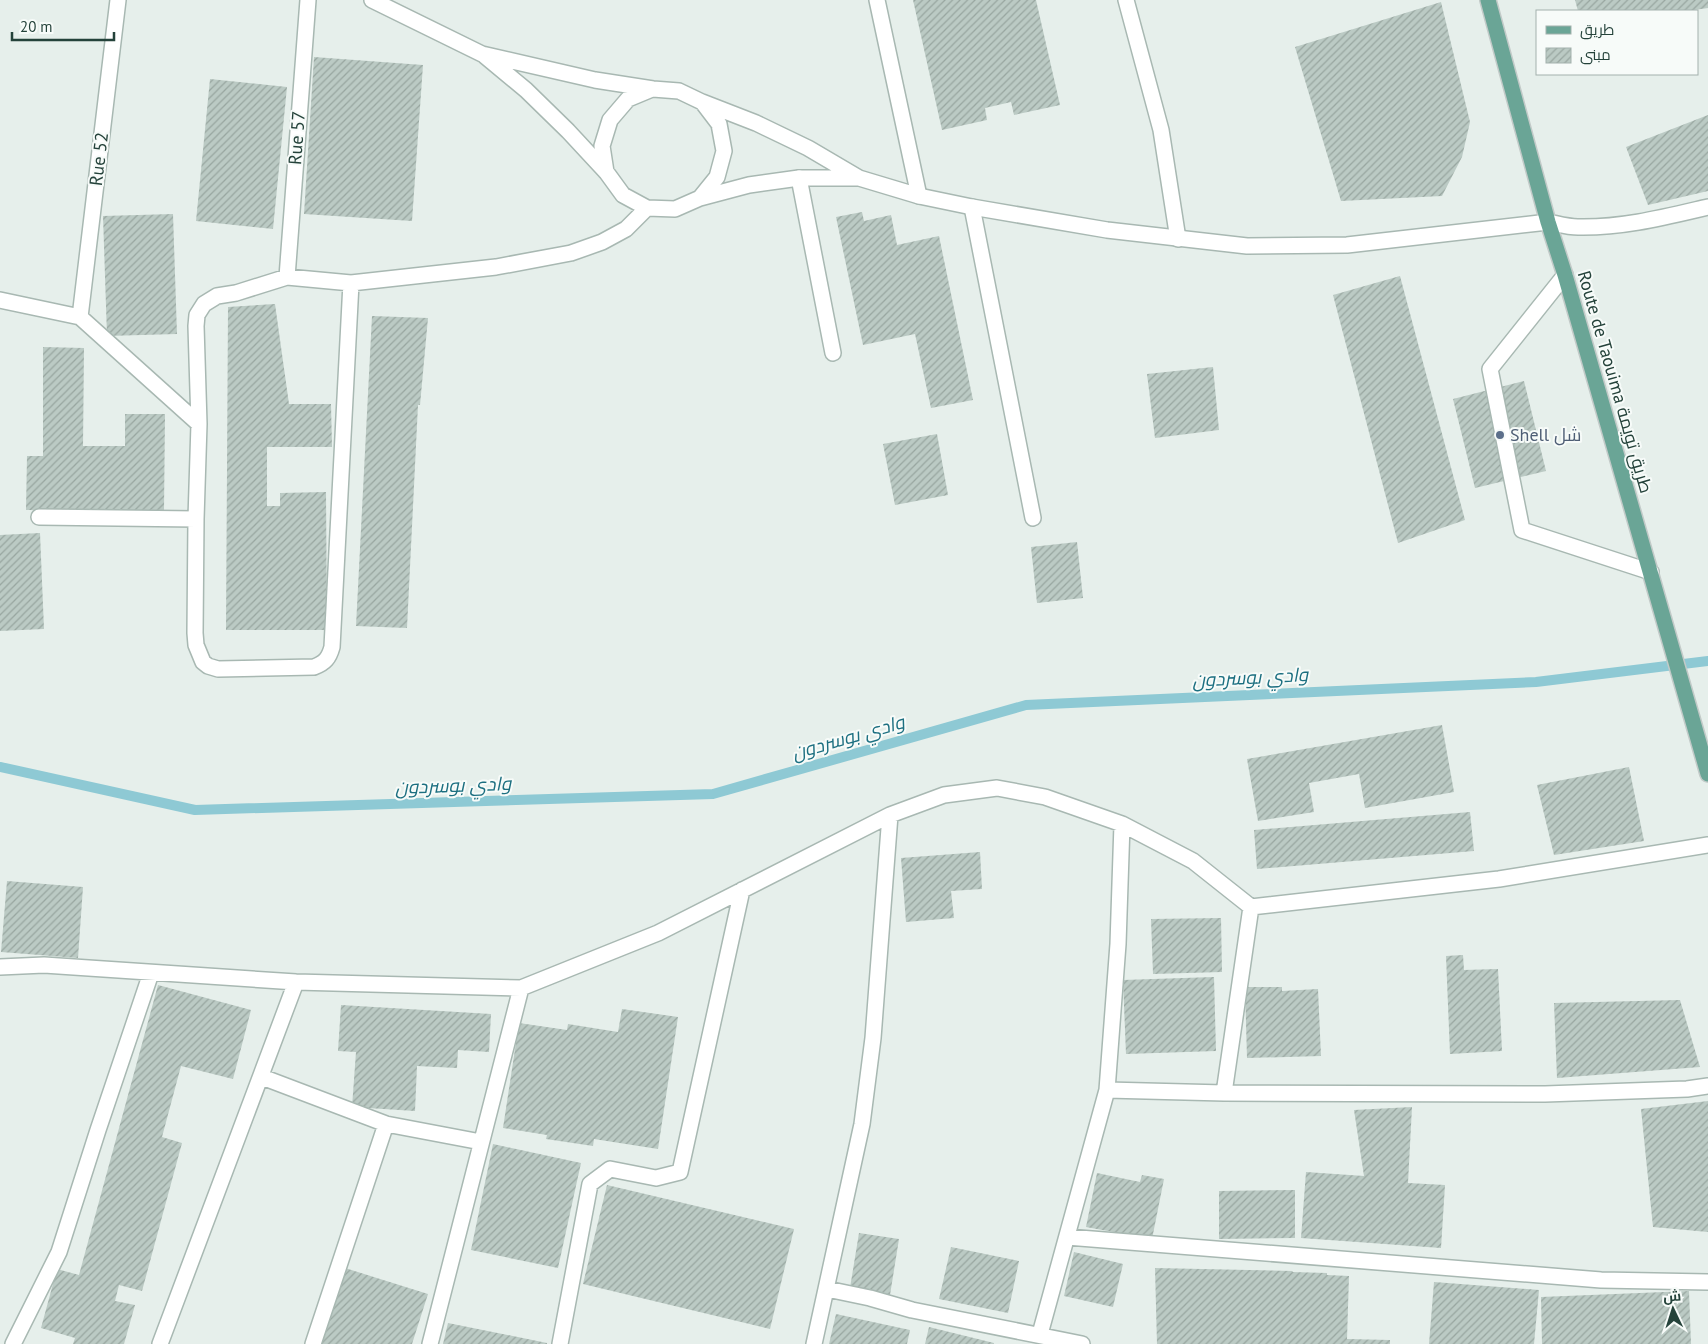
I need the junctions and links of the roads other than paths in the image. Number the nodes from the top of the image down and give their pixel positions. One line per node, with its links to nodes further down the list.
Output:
1 (118, 0): 24 (street, Rue 52)
2 (308, 0): 21 (street, Rue 57)
3 (372, 0): 7 (street)
4 (878, 0): 13 (street)
5 (1126, 0): 19 (street)
6 (1488, 0): 18 (main road, Route de Taouima طريق تويمة)
7 (482, 54): 8 (street); 10 (street)
8 (653, 89): 9 (street); 10 (street)
9 (702, 102): 12 (street); 14 (street)
10 (607, 173): 17 (street)
11 (799, 178): 12 (street); 14 (street); 25 (street)
12 (859, 178): 13 (street)
13 (919, 196): 15 (street)
14 (700, 198): 17 (street)
15 (972, 207): 19 (street); 28 (street)
16 (1708, 207): 18 (street)
17 (647, 208): 22 (street)
18 (1548, 222): 19 (street); 20 (main road, Route de Taouima طريق تويمة)
19 (1178, 239)
20 (1565, 275): 30 (main road, Route de Taouima طريق تويمة); 30 (street)
21 (287, 277): 22 (street); 26 (street)
22 (352, 283): 29 (street)
23 (0, 300): 24 (street)
24 (80, 318): 26 (street)
25 (833, 353)
26 (200, 424): 29 (street)
27 (39, 517): 29 (street)
28 (1033, 518)
29 (196, 519)
30 (1651, 572): 31 (main road, Route de Taouima طريق تويمة)
31 (1708, 774)
32 (890, 815): 33 (street); 35 (street); 49 (street)
33 (1122, 824): 36 (street); 43 (street)
34 (1708, 844): 36 (street)
35 (742, 890): 40 (street); 55 (street)
36 (1251, 907): 44 (street)
37 (0, 968): 38 (street)
38 (151, 973): 39 (street); 52 (street)
39 (296, 982): 40 (street); 41 (street)
40 (520, 988): 46 (street)
41 (262, 1077): 45 (street); 51 (street)
42 (1708, 1086): 44 (street)
43 (1107, 1090): 44 (street); 47 (street)
44 (1224, 1093)
45 (386, 1124): 46 (street); 53 (street)
46 (481, 1142): 54 (street)
47 (1067, 1237): 48 (street); 50 (street)
48 (1708, 1282)
49 (827, 1289): 50 (street); 56 (street)
50 (1040, 1334): 57 (street)
51 (162, 1343)
52 (13, 1344)
53 (313, 1344)
54 (430, 1344)
55 (560, 1344)
56 (814, 1344)
57 (1082, 1344)

